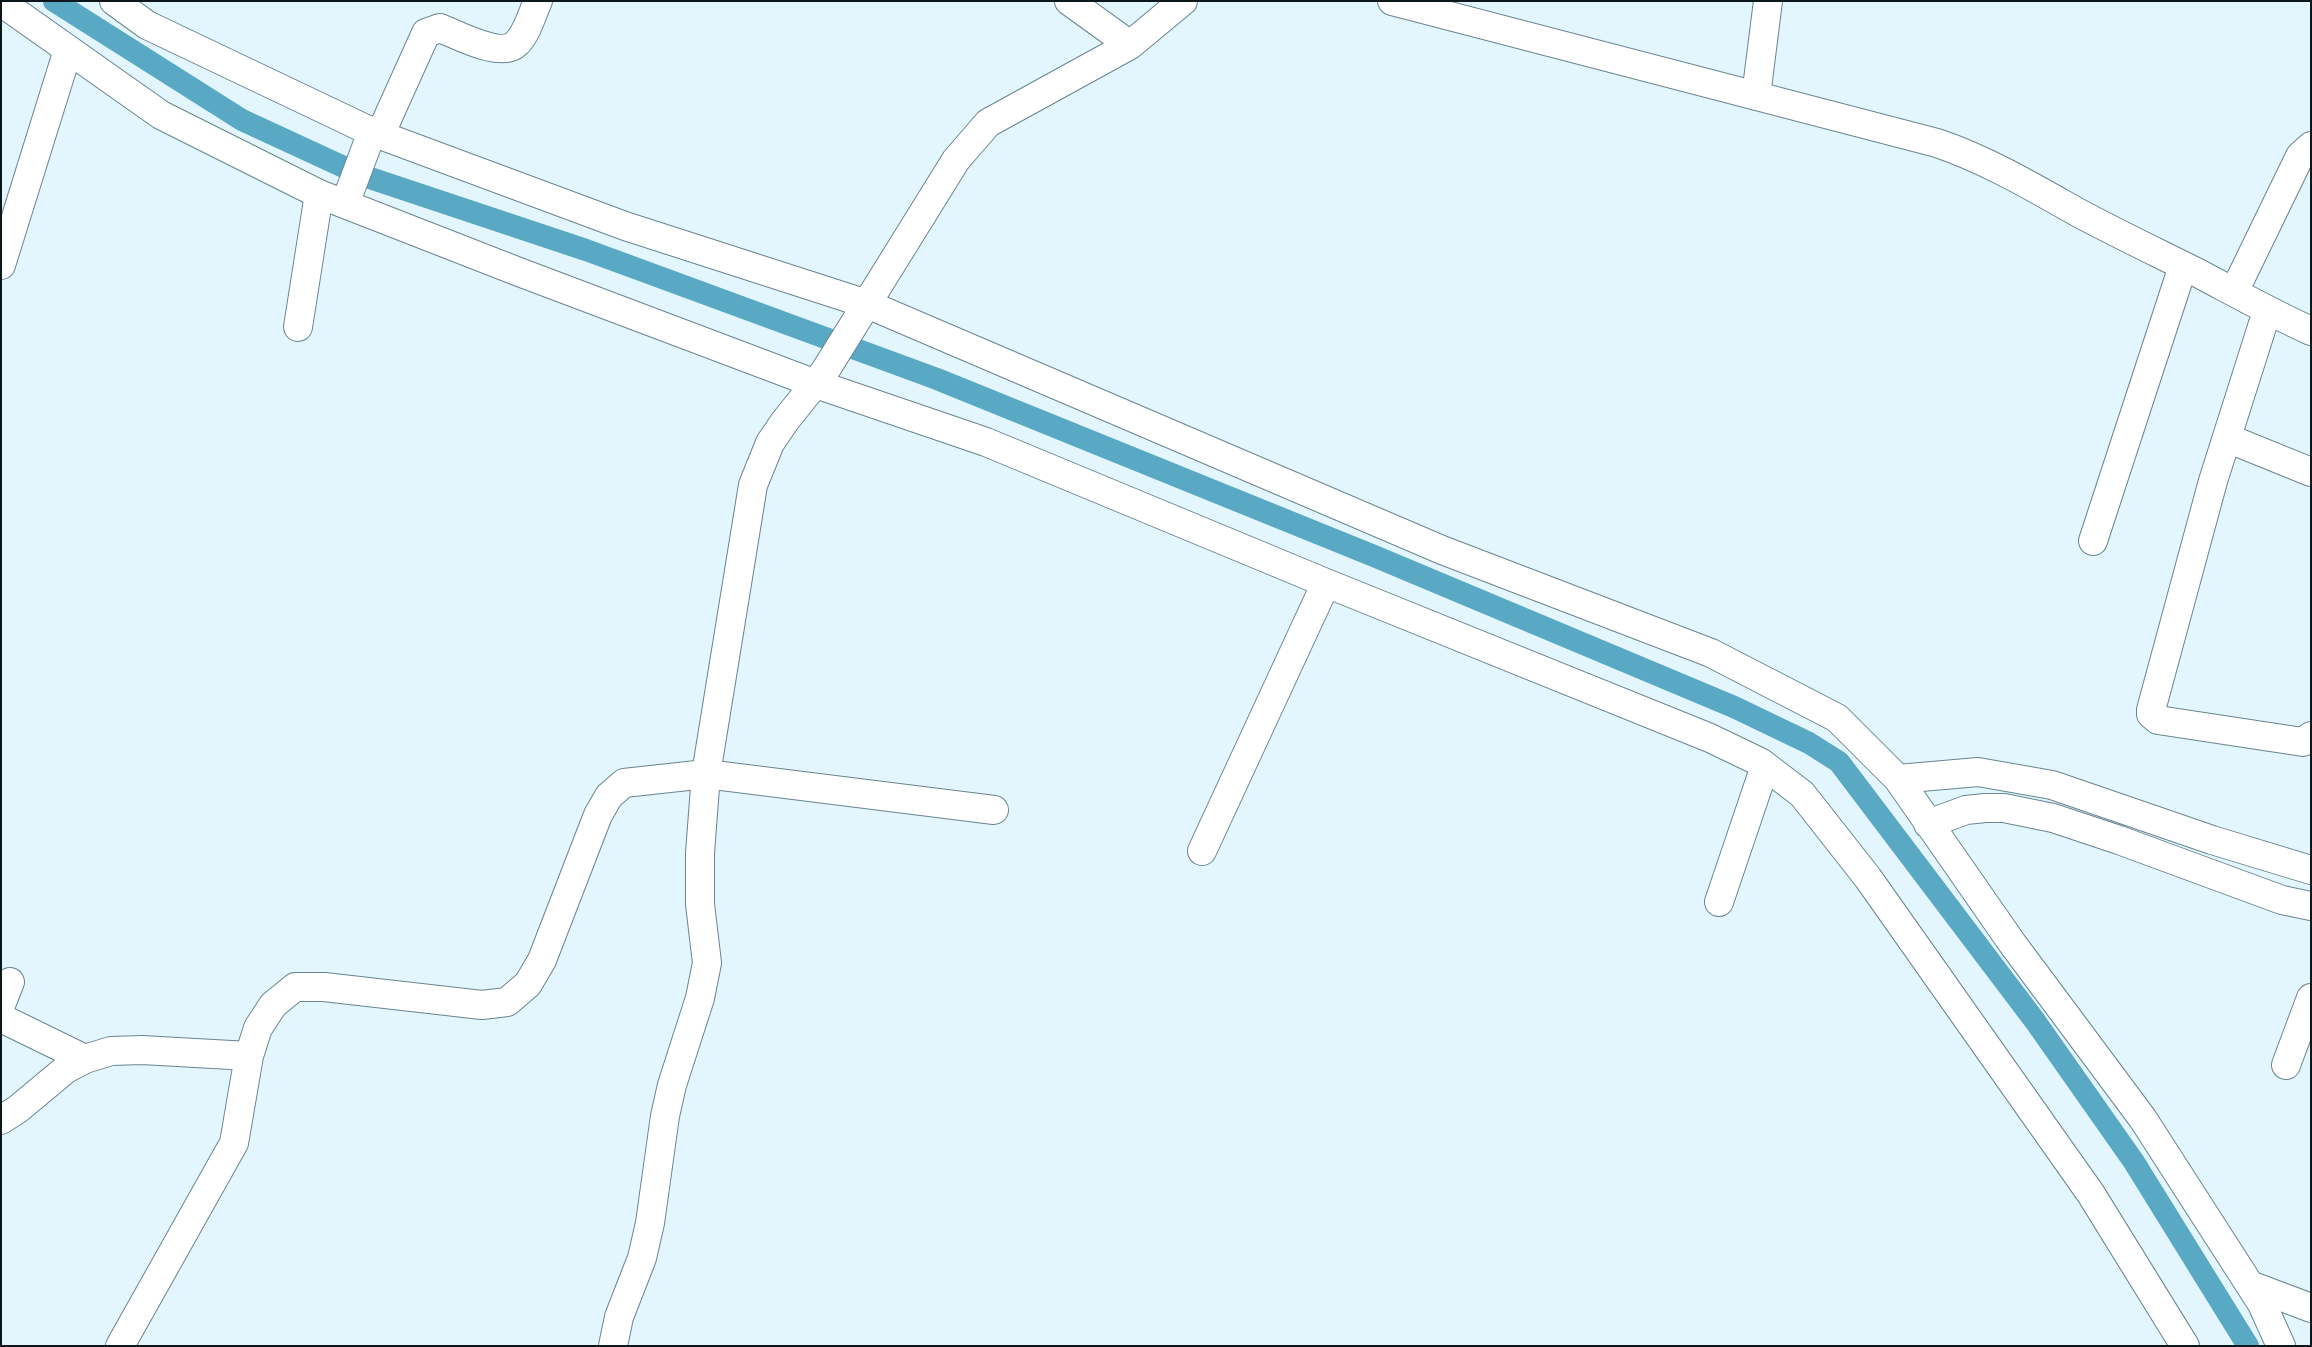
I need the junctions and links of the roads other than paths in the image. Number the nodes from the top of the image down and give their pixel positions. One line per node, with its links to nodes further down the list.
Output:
1 (114, 1): 12 (street)
2 (538, 1): 12 (street)
3 (1069, 1): 9 (street)
4 (1183, 1): 9 (street)
5 (1392, 1): 8 (street)
6 (1768, 1): 11 (street)
7 (1, 2): 10 (street)
8 (1483, 13): 11 (street)
9 (1130, 45): 20 (street)
10 (68, 50): 14 (street); 16 (street)
11 (1756, 96): 17 (street)
12 (372, 139): 15 (street); 20 (street)
13 (2311, 146): 18 (street)
14 (319, 194): 15 (street); 21 (street)
15 (347, 198): 23 (street)
16 (1, 266)
17 (2183, 266): 18 (street); 26 (street)
18 (2234, 292): 19 (street)
19 (2266, 311): 22 (street); 24 (street)
20 (862, 312): 23 (street); 31 (street)
21 (298, 327)
22 (2311, 332)
23 (820, 378): 27 (street); 30 (street)
24 (2227, 438): 25 (street); 28 (street)
25 (2311, 472)
26 (2093, 541)
27 (1326, 583): 29 (street); 34 (street)
28 (2311, 736)
29 (1765, 766): 36 (street); 48 (street)
30 (706, 774): 32 (street); 40 (street); 47 (street)
31 (1898, 780): 33 (street); 35 (street)
32 (994, 810)
33 (1928, 824): 37 (street); 44 (street)
34 (1202, 851)
35 (2311, 870)
36 (1719, 902)
37 (2311, 906)
38 (2311, 998): 42 (street)
39 (1, 1018): 41 (street)
40 (249, 1056): 41 (street); 46 (street)
41 (86, 1059): 43 (street)
42 (2286, 1064)
43 (1, 1120)
44 (2250, 1284): 45 (street); 49 (street)
45 (2311, 1308)
46 (120, 1346)
47 (613, 1346)
48 (2185, 1346)
49 (2281, 1346)

